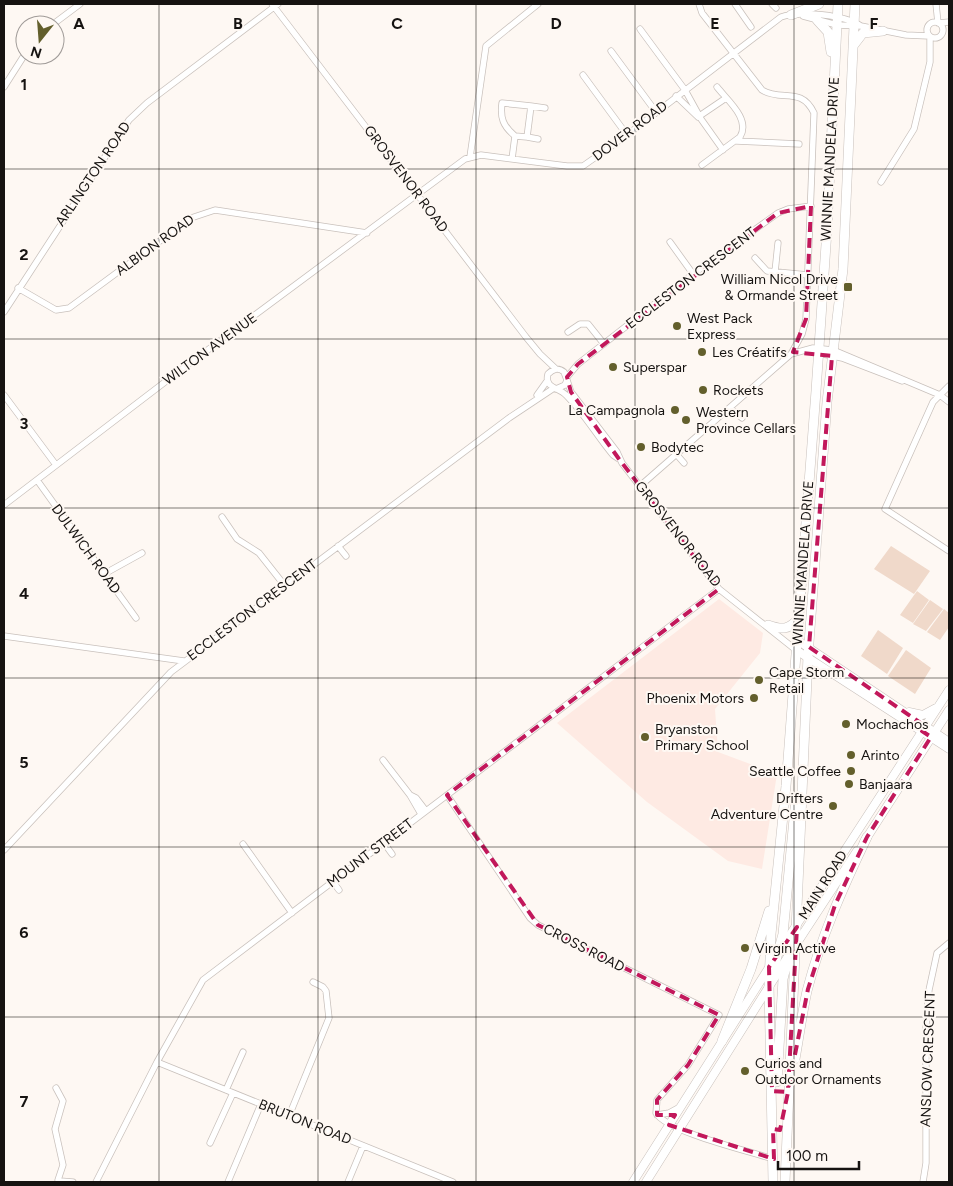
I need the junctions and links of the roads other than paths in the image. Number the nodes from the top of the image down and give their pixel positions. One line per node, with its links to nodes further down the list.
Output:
1 (80, 4): 11 (street)
2 (538, 4): 49 (street)
3 (699, 4): 29 (street)
4 (735, 4): 19 (street)
5 (818, 4): 10 (main road)
6 (838, 4): 13 (main road, WINNIE MANDELA DRIVE)
7 (855, 4): 16 (main road, WINNIE MANDELA DRIVE)
8 (275, 5): 53 (street, GROSVENOR ROAD); 62 (street, ARLINGTON ROAD)
9 (936, 5): 15 (street); 17 (street)
10 (795, 14): 12 (street); 13 (street); 29 (street, DOVER ROAD)
11 (65, 15)
12 (817, 20): 13 (street); 31 (main road)
13 (837, 22): 16 (street); 31 (main road, WINNIE MANDELA DRIVE)
14 (949, 22): 15 (street)
15 (939, 23): 17 (street); 22 (street)
16 (856, 25): 21 (street); 26 (main road, WINNIE MANDELA DRIVE)
17 (929, 26): 23 (street); 24 (street)
18 (949, 26): 22 (street)
19 (751, 27)
20 (640, 29): 35 (street)
21 (883, 31): 23 (street); 26 (main road)
22 (943, 33): 25 (street)
23 (906, 36): 24 (street)
24 (930, 36): 25 (street); 27 (street)
25 (937, 38): 27 (street)
26 (853, 46): 67 (main road, WINNIE MANDELA DRIVE)
27 (932, 50): 52 (street)
28 (611, 51): 40 (street)
29 (734, 53): 35 (street, DOVER ROAD); 54 (street)
30 (18, 65): 33 (street)
31 (834, 70): 66 (main road, WINNIE MANDELA DRIVE)
32 (583, 75): 42 (street)
33 (4, 87)
34 (717, 87): 37 (street)
35 (685, 90): 36 (street, DOVER ROAD); 41 (street)
36 (676, 96): 40 (street, DOVER ROAD); 41 (street)
37 (726, 98): 41 (street); 46 (street)
38 (531, 106): 39 (street); 43 (street); 44 (street)
39 (545, 108)
40 (656, 112): 42 (street, DOVER ROAD)
41 (699, 117): 48 (street)
42 (627, 135): 50 (street, DOVER ROAD)
43 (515, 136): 44 (street); 50 (street)
44 (527, 137): 45 (street)
45 (538, 139)
46 (736, 141): 47 (street); 48 (street)
47 (798, 144)
48 (723, 150): 51 (street)
49 (470, 157): 50 (street, DOVER ROAD); 53 (street)
50 (512, 159)
51 (702, 165)
52 (881, 182)
53 (418, 194): 55 (street, WILTON AVENUE); 68 (street, GROSVENOR ROAD)
54 (811, 206): 60 (street, ECCLESTON CRESCENT); 61 (street)
55 (367, 233): 62 (street, ALBION ROAD); 85 (street, WILTON AVENUE)
56 (670, 242): 60 (street)
57 (778, 243): 59 (street)
58 (755, 258): 59 (street)
59 (775, 272): 61 (street)
60 (693, 274): 65 (street, ECCLESTON CRESCENT)
61 (808, 275): 69 (street)
62 (18, 288): 63 (street, ARLINGTON ROAD)
63 (4, 312)
64 (568, 332): 65 (street)
65 (604, 344): 70 (street, ECCLESTON CRESCENT)
66 (818, 351): 67 (street); 69 (street); 98 (main road, WINNIE MANDELA DRIVE)
67 (833, 353): 77 (street); 102 (main road, WINNIE MANDELA DRIVE)
68 (540, 354): 71 (street, GROSVENOR ROAD); 73 (street, GROSVENOR ROAD)
69 (791, 354): 80 (street)
70 (578, 364): 71 (street, ECCLESTON CRESCENT); 72 (street, ECCLESTON CRESCENT)
71 (559, 369): 72 (street); 73 (street)
72 (567, 378): 75 (street); 83 (street, GROSVENOR ROAD)
73 (547, 380): 75 (street); 78 (street, ECCLESTON CRESCENT)
74 (949, 386): 77 (street)
75 (555, 389): 78 (street, ECCLESTON CRESCENT); 83 (street, GROSVENOR ROAD)
76 (4, 395): 85 (street)
77 (940, 395): 79 (street); 91 (street)
78 (530, 402): 90 (street, ECCLESTON CRESCENT)
79 (949, 402)
80 (730, 408): 81 (street); 82 (street)
81 (742, 418)
82 (677, 455): 84 (street); 87 (street)
83 (619, 459): 87 (street, GROSVENOR ROAD)
84 (684, 463)
85 (56, 465): 86 (street, WILTON AVENUE)
86 (37, 480): 88 (street, WILTON AVENUE); 94 (street, DULWICH ROAD)
87 (640, 486): 96 (street, GROSVENOR ROAD)
88 (4, 505)
89 (222, 517): 95 (street)
90 (338, 546): 93 (street); 95 (street, ECCLESTON CRESCENT)
91 (949, 551)
92 (142, 553): 94 (street)
93 (346, 556)
94 (104, 574): 97 (street, DULWICH ROAD)
95 (285, 586): 104 (street, ECCLESTON CRESCENT)
96 (719, 589): 99 (street, GROSVENOR ROAD); 115 (street, MOUNT STREET)
97 (136, 618)
98 (799, 618): 99 (main road); 101 (main road, WINNIE MANDELA DRIVE)
99 (768, 626): 101 (street, GROSVENOR ROAD)
100 (4, 636): 104 (street)
101 (794, 644): 102 (main road, GROSVENOR ROAD); 103 (main road, GROSVENOR ROAD); 123 (main road, WINNIE MANDELA DRIVE)
102 (809, 646): 103 (main road, WINNIE MANDELA DRIVE); 107 (main road, GROSVENOR ROAD)
103 (808, 656): 109 (main road, GROSVENOR ROAD); 113 (main road, WINNIE MANDELA DRIVE)
104 (184, 661): 120 (street, ECCLESTON CRESCENT)
105 (949, 690): 106 (main road, MAIN ROAD)
106 (937, 708): 107 (main road); 109 (main road, MAIN ROAD)
107 (900, 709): 109 (main road, GROSVENOR ROAD)
108 (949, 710): 110 (main road, MAIN ROAD)
109 (924, 728): 110 (main road, GROSVENOR ROAD); 126 (main road, MAIN ROAD)
110 (933, 735): 111 (main road, GROSVENOR ROAD); 112 (main road, GROSVENOR ROAD); 117 (main road, MAIN ROAD)
111 (949, 742)
112 (949, 750)
113 (802, 754): 126 (main road, WINNIE MANDELA DRIVE); 129 (main road)
114 (383, 760): 116 (street)
115 (448, 795): 116 (street, MOUNT STREET); 142 (street, CROSS ROAD)
116 (423, 813): 118 (street, MOUNT STREET)
117 (867, 837): 128 (main road, MAIN ROAD); 138 (main road)
118 (384, 843): 121 (street); 122 (street, MOUNT STREET)
119 (243, 844): 125 (street)
120 (4, 850)
121 (392, 854)
122 (333, 882): 124 (street); 125 (street, MOUNT STREET)
123 (775, 889): 130 (main road, WINNIE MANDELA DRIVE); 133 (main road)
124 (339, 890)
125 (292, 912): 135 (street, MOUNT STREET)
126 (796, 926): 128 (main road, WINNIE MANDELA DRIVE); 129 (main road)
127 (949, 943): 160 (street, ANSLOW CRESCENT)
128 (796, 944): 129 (main road, MAIN ROAD); 138 (main road, WINNIE MANDELA DRIVE)
129 (783, 956): 130 (main road, MAIN ROAD); 132 (main road); 144 (main road)
130 (769, 967): 132 (main road, WINNIE MANDELA DRIVE); 133 (main road, MAIN ROAD)
131 (313, 982): 143 (street)
132 (770, 985): 144 (main road, WINNIE MANDELA DRIVE); 146 (main road)
133 (722, 1040): 141 (main road, MAIN ROAD)
134 (242, 1052): 137 (street)
135 (157, 1062): 137 (street, BRUTON ROAD); 152 (street, MOUNT STREET)
136 (56, 1088): 150 (street)
137 (226, 1090): 139 (street, BRUTON ROAD)
138 (788, 1090): 159 (main road, WINNIE MANDELA DRIVE)
139 (233, 1093): 140 (street, BRUTON ROAD); 147 (street)
140 (261, 1104): 143 (street, BRUTON ROAD); 153 (street)
141 (680, 1107): 142 (street); 145 (main road, MAIN ROAD)
142 (657, 1115): 145 (street)
143 (290, 1116): 148 (street, BRUTON ROAD)
144 (773, 1118): 149 (main road, WINNIE MANDELA DRIVE)
145 (669, 1125): 146 (street); 156 (main road, MAIN ROAD)
146 (678, 1129): 149 (street); 157 (main road)
147 (210, 1143)
148 (363, 1146): 154 (street); 155 (street, BRUTON ROAD)
149 (774, 1159): 158 (main road, WINNIE MANDELA DRIVE)
150 (61, 1182): 151 (street)
151 (73, 1182)
152 (96, 1182)
153 (228, 1182)
154 (348, 1182)
155 (453, 1182)
156 (633, 1182)
157 (646, 1182)
158 (773, 1182)
159 (785, 1182)
160 (924, 1182)

